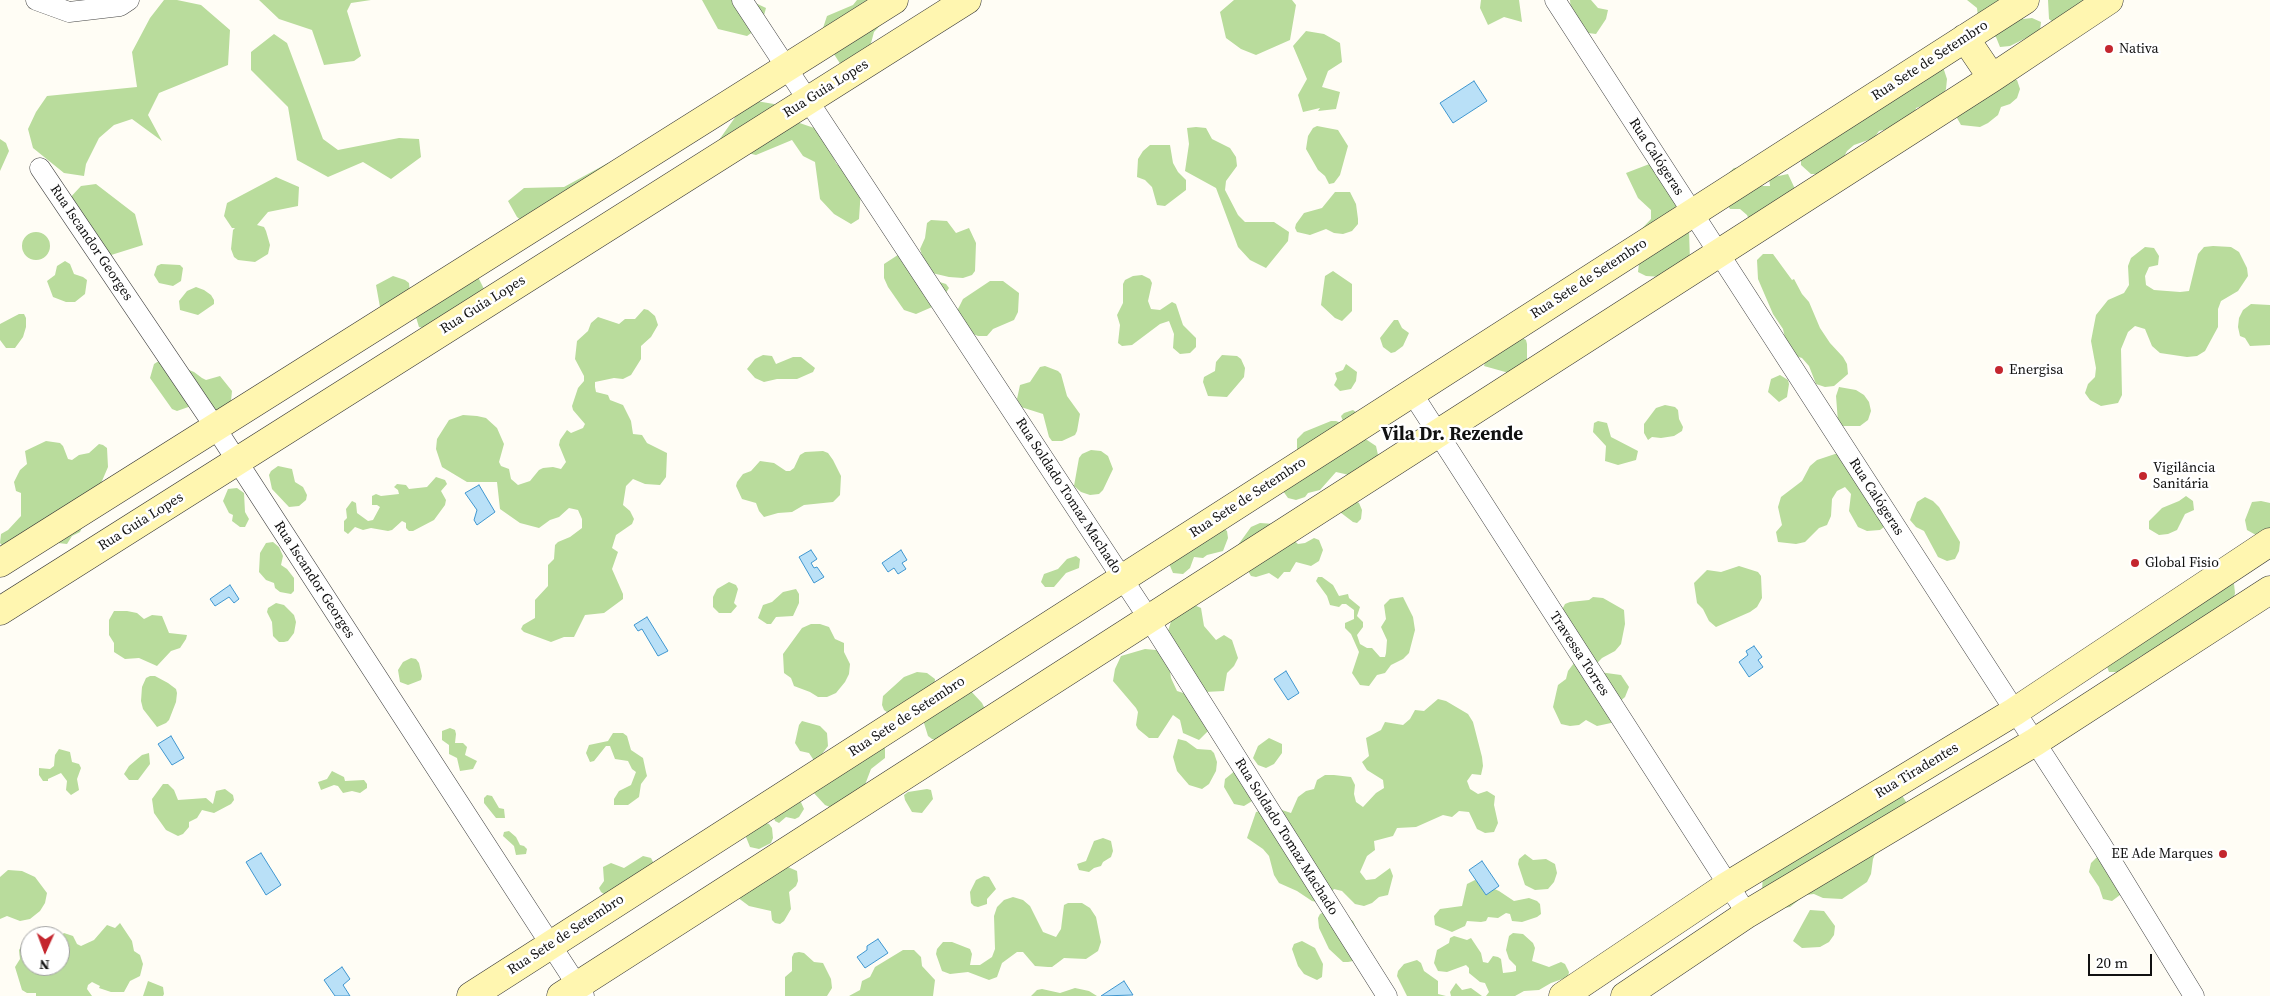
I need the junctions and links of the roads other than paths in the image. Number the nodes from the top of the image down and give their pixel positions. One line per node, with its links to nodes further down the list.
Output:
1 (36, 0): 2 (street)
2 (129, 0)
3 (742, 0): 10 (street, Rua Soldado Tomaz Machado)
4 (894, 0): 10 (main road)
5 (967, 0): 12 (main road, Rua Guia Lopes)
6 (1555, 0): 14 (street, Rua Calógeras)
7 (2025, 0): 9 (main road, Rua Sete de Setembro)
8 (2108, 0): 11 (main road)
9 (1965, 38): 11 (main road); 14 (main road, Rua Sete de Setembro)
10 (788, 68): 12 (street, Rua Soldado Tomaz Machado); 17 (main road)
11 (1992, 78): 15 (main road)
12 (808, 100): 19 (main road, Rua Guia Lopes); 22 (street, Rua Soldado Tomaz Machado)
13 (40, 168): 17 (street, Rua Iscandor Georges)
14 (1692, 213): 15 (street, Rua Calógeras); 16 (main road, Rua Sete de Setembro)
15 (1719, 252): 18 (main road); 26 (street, Rua Calógeras)
16 (1412, 393): 18 (street, Travessa Torres); 22 (main road, Rua Sete de Setembro)
17 (215, 427): 19 (street, Rua Iscandor Georges); 21 (main road)
18 (1437, 433): 25 (main road); 28 (street, Travessa Torres)
19 (236, 461): 24 (main road, Rua Guia Lopes); 30 (street, Rua Iscandor Georges)
20 (2269, 545): 26 (main road, Rua Tiradentes)
21 (0, 563)
22 (1122, 578): 25 (street, Rua Soldado Tomaz Machado); 30 (main road, Rua Sete de Setembro)
23 (2270, 590): 27 (main road)
24 (0, 611)
25 (1149, 618): 31 (main road); 33 (street, Rua Soldado Tomaz Machado)
26 (2014, 712): 27 (street, Rua Calógeras); 28 (main road, Rua Tiradentes)
27 (2035, 742): 29 (main road); 36 (street, Rua Calógeras)
28 (1727, 886): 29 (street, Travessa Torres); 34 (main road, Rua Tiradentes)
29 (1747, 914): 35 (main road)
30 (550, 945): 31 (street, Rua Iscandor Georges); 32 (main road, Rua Sete de Setembro)
31 (574, 993)
32 (471, 996)
33 (1387, 996)
34 (1563, 996)
35 (1625, 996)
36 (2194, 996)

